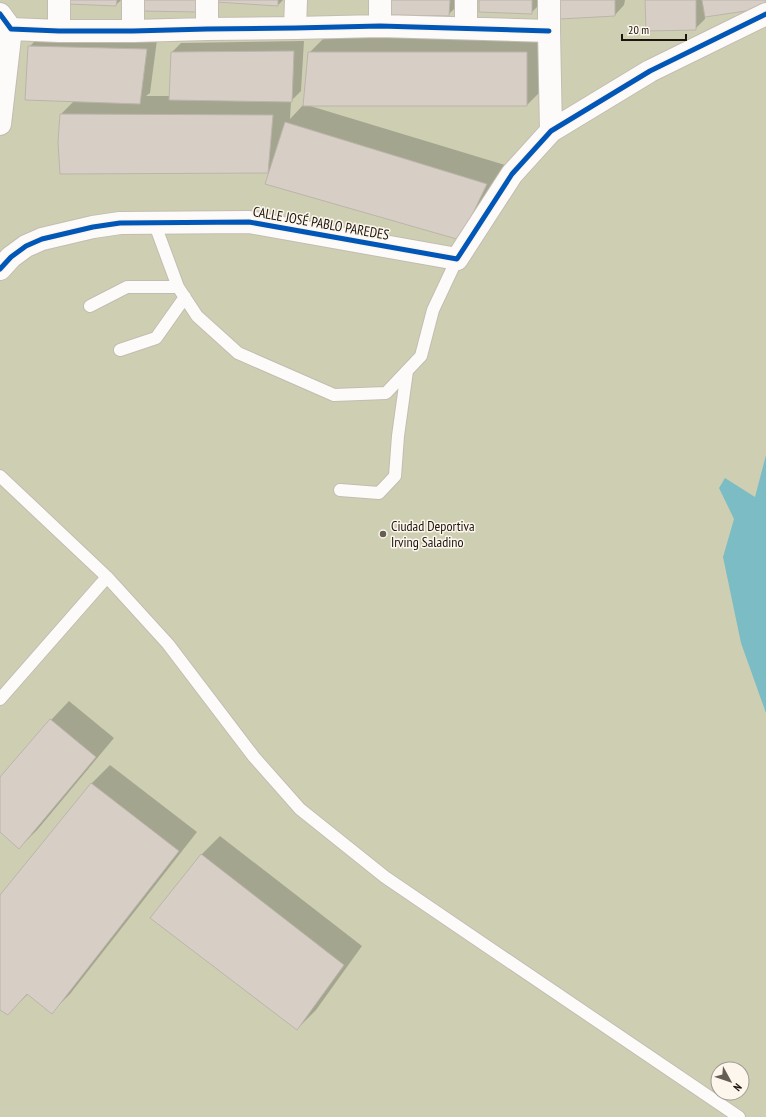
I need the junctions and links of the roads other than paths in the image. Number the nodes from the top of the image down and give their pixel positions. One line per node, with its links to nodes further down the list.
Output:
1 (59, 0): 14 (street)
2 (133, 0): 15 (street)
3 (207, 0): 13 (street)
4 (296, 0): 11 (street)
5 (380, 0): 10 (street)
6 (466, 0): 12 (street)
7 (549, 0): 16 (street)
8 (766, 14): 18 (street)
9 (6, 22): 14 (street); 17 (street)
10 (380, 26): 11 (street); 12 (street)
11 (295, 28): 13 (street)
12 (466, 28): 16 (street)
13 (207, 29): 15 (street)
14 (59, 31): 15 (street)
15 (133, 31)
16 (549, 31): 18 (street)
17 (0, 124)
18 (551, 131): 21 (street)
19 (154, 222): 20 (street, CALLE JOSÉ PABLO PAREDES); 21 (street, CALLE JOSÉ PABLO PAREDES); 22 (lane)
20 (4, 257)
21 (457, 259): 25 (lane)
22 (181, 292): 23 (lane); 24 (lane); 25 (lane)
23 (90, 306)
24 (120, 350)
25 (407, 371): 27 (lane)
26 (0, 476): 28 (lane)
27 (340, 490)
28 (107, 577): 29 (lane); 30 (lane)
29 (0, 699)
30 (739, 1117)

